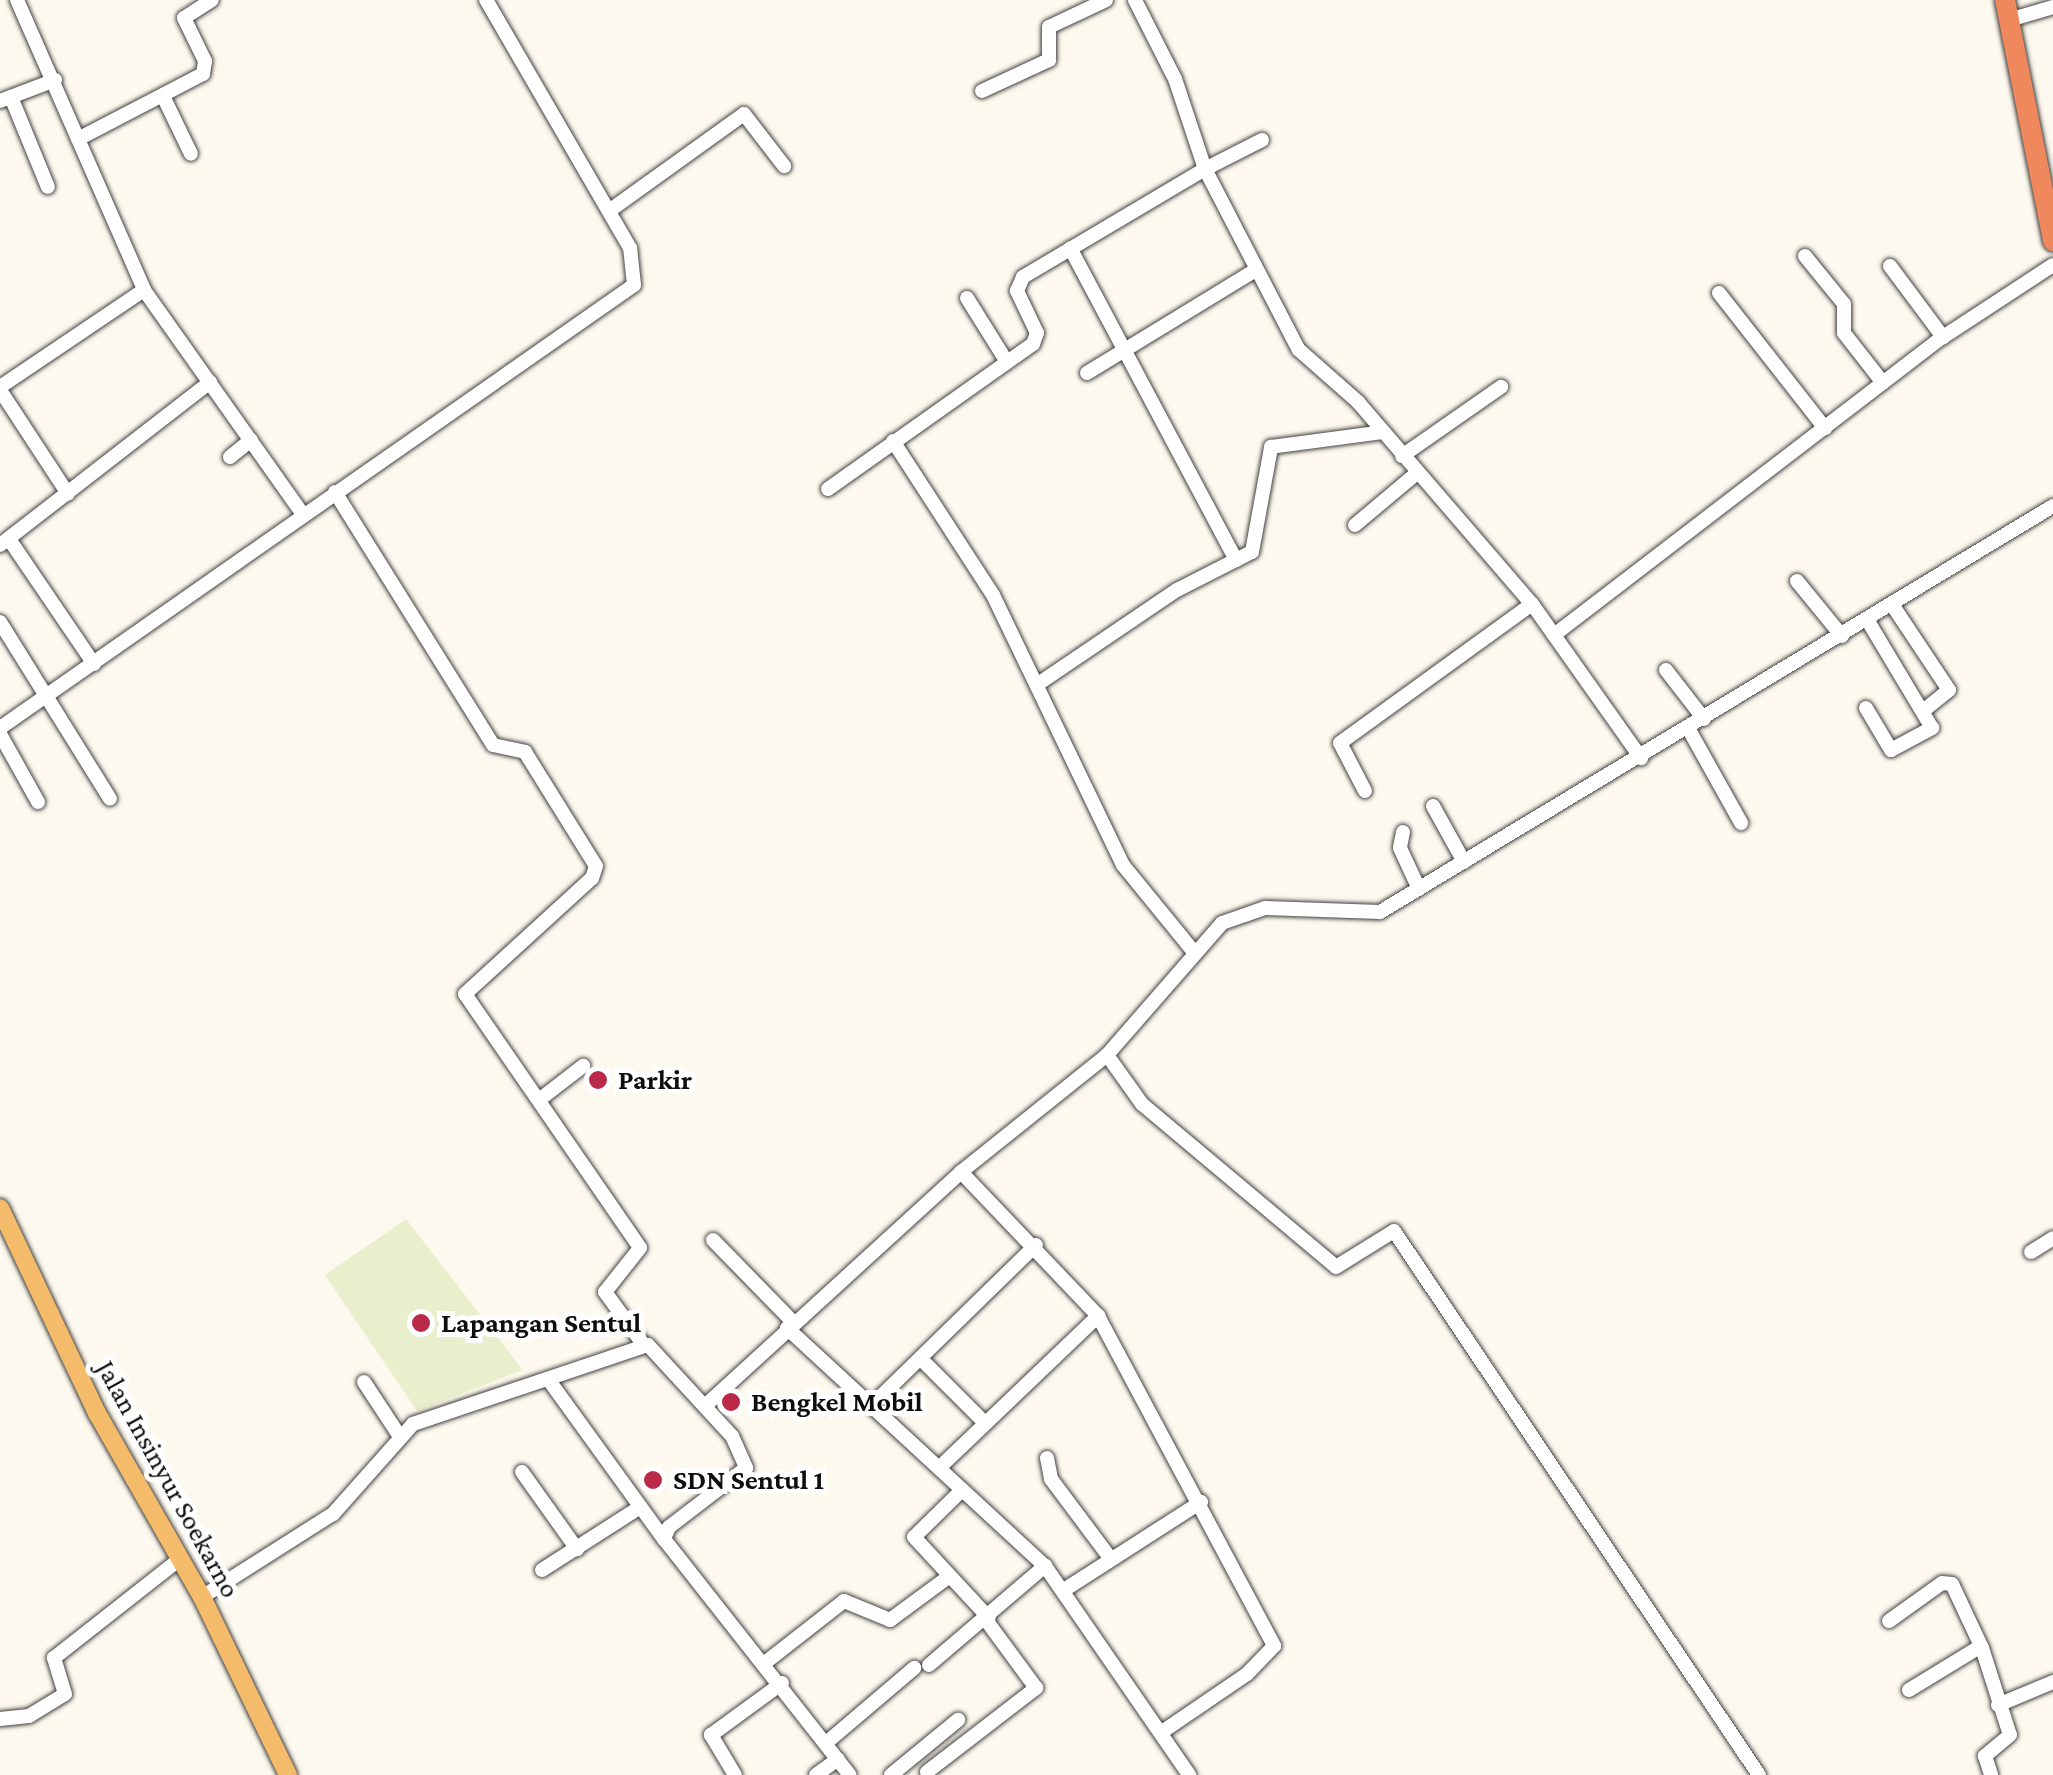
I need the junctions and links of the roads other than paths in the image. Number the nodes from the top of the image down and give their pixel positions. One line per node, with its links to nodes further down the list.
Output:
1 (17, 0): 8 (street)
2 (212, 0): 10 (street)
3 (486, 0): 18 (street)
4 (1106, 0): 9 (street)
5 (1135, 0): 16 (street)
6 (2053, 7): 7 (street)
7 (2007, 10): 19 (highway)
8 (55, 80): 11 (street); 12 (street)
9 (982, 92)
10 (163, 96): 12 (street); 14 (street)
11 (5, 99): 17 (street)
12 (78, 139): 25 (street)
13 (1262, 140): 16 (street)
14 (192, 154)
15 (784, 166): 18 (street)
16 (1205, 169): 20 (street); 24 (street)
17 (48, 187)
18 (609, 211): 44 (street)
19 (2053, 242)
20 (1070, 248): 29 (street); 30 (street)
21 (1805, 256): 33 (street)
22 (2053, 265): 28 (street)
23 (1890, 266): 28 (street)
24 (1256, 270): 29 (street); 37 (street)
25 (144, 290): 32 (street); 35 (street)
26 (1718, 293): 36 (street)
27 (967, 298): 30 (street)
28 (1944, 336): 33 (street)
29 (1126, 349): 31 (street); 50 (street)
30 (1007, 362): 39 (street)
31 (1087, 373)
32 (210, 382): 38 (street); 45 (street)
33 (1883, 383): 36 (street)
34 (1500, 387): 40 (street)
35 (0, 388): 45 (street)
36 (1826, 428): 57 (street)
37 (1383, 432): 40 (street); 50 (street)
38 (251, 440): 41 (street); 47 (street)
39 (892, 440): 43 (street); 64 (street)
40 (1402, 456): 42 (street)
41 (230, 457)
42 (1417, 473): 48 (street); 52 (street)
43 (828, 490)
44 (334, 492): 47 (street); 83 (street)
45 (68, 494): 49 (street)
46 (2053, 506): 53 (street)
47 (302, 514): 61 (street)
48 (1355, 525)
49 (5, 542): 61 (street)
50 (1236, 560): 64 (street)
51 (1797, 581): 59 (street)
52 (1532, 604): 57 (street); 72 (street)
53 (1893, 606): 54 (street); 55 (street)
54 (1902, 620): 58 (street); 60 (street)
55 (1868, 621): 58 (street); 59 (street)
56 (0, 622): 65 (street)
57 (1554, 635): 71 (street)
58 (1878, 635): 62 (street)
59 (1842, 636): 68 (street)
60 (1922, 651): 62 (street); 67 (street)
61 (94, 664): 65 (street)
62 (1898, 664): 67 (street)
63 (1666, 670): 68 (street)
64 (1038, 684): 80 (street)
65 (51, 696): 70 (street); 73 (street)
66 (1866, 708): 67 (street)
67 (1924, 710)
68 (1704, 719): 69 (street)
69 (1688, 728): 71 (street); 76 (street)
70 (0, 731): 74 (street)
71 (1641, 758): 78 (street)
72 (1366, 791)
73 (110, 799)
74 (38, 802)
75 (1433, 806): 78 (street)
76 (1741, 823)
77 (1403, 832): 79 (street)
78 (1464, 862): 79 (street)
79 (1419, 890): 80 (street)
80 (1194, 952): 81 (street)
81 (1107, 1056): 84 (street); 135 (street)
82 (583, 1066): 83 (street)
83 (540, 1100): 92 (street)
84 (961, 1172): 88 (street); 91 (street)
85 (0, 1208): 109 (main road, Jalan Insinyur Soekarno)
86 (2053, 1238): 89 (street)
87 (713, 1240): 91 (street)
88 (1036, 1245): 90 (street); 93 (street)
89 (2032, 1252)
90 (1098, 1316): 98 (street); 104 (street)
91 (790, 1325): 96 (street); 97 (street)
92 (643, 1344): 94 (street); 96 (street)
93 (921, 1359): 97 (street); 98 (street)
94 (548, 1379): 99 (street); 105 (street)
95 (364, 1382): 99 (street)
96 (706, 1405): 106 (street)
97 (872, 1405): 101 (street)
98 (985, 1423): 101 (street)
99 (399, 1435): 114 (street)
100 (1048, 1458): 108 (street)
101 (940, 1467): 103 (street)
102 (522, 1472): 107 (street)
103 (962, 1490): 110 (street); 112 (street)
104 (1201, 1502): 108 (street); 125 (street)
105 (640, 1507): 106 (street); 107 (street)
106 (664, 1539): 118 (street)
107 (577, 1548): 111 (street)
108 (1110, 1558): 113 (street)
109 (180, 1560): 114 (main road, Jalan Insinyur Soekarno); 123 (street)
110 (1045, 1566): 113 (street); 115 (street)
111 (542, 1570)
112 (947, 1578): 115 (street); 118 (street)
113 (1064, 1590): 125 (street)
114 (202, 1597): 129 (main road, Jalan Insinyur Soekarno)
115 (988, 1619): 126 (street); 128 (street)
116 (1888, 1620): 117 (street)
117 (1981, 1646): 121 (street); 122 (street)
118 (766, 1662): 120 (street)
119 (2053, 1682): 122 (street)
120 (782, 1683): 126 (street); 130 (street)
121 (1909, 1690)
122 (1998, 1705): 136 (street)
123 (0, 1719)
124 (958, 1720): 133 (street)
125 (1162, 1732): 134 (street)
126 (826, 1743): 127 (street)
127 (838, 1759): 131 (street); 132 (street)
128 (927, 1772)
129 (288, 1775)
130 (735, 1775)
131 (816, 1775)
132 (850, 1775)
133 (890, 1775)
134 (1189, 1775)
135 (1759, 1775)
136 (1991, 1775)

